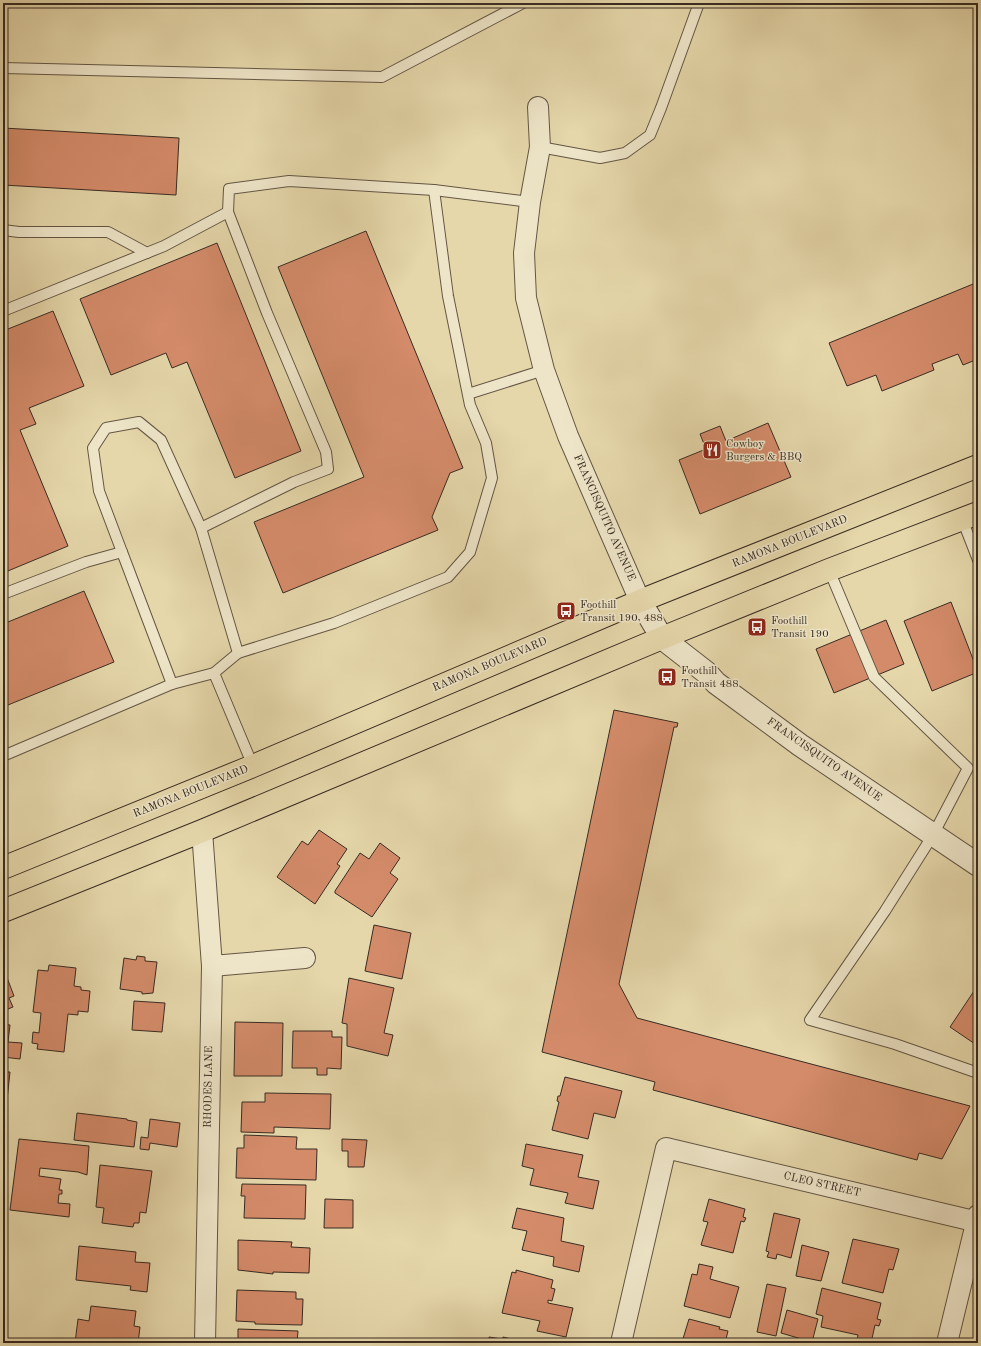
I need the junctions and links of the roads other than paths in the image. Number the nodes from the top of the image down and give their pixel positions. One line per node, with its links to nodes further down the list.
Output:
1 (523, 3): 3 (lane)
2 (699, 3): 5 (lane)
3 (3, 68)
4 (538, 107): 5 (street, FRANCISQUITO AVENUE)
5 (540, 147): 7 (street, FRANCISQUITO AVENUE)
6 (434, 190): 7 (lane); 8 (lane); 13 (lane)
7 (530, 202): 12 (street, FRANCISQUITO AVENUE)
8 (228, 212): 10 (lane); 16 (lane)
9 (3, 230): 10 (lane)
10 (147, 253): 11 (lane)
11 (3, 311)
12 (544, 370): 13 (lane); 21 (street, FRANCISQUITO AVENUE)
13 (468, 394): 23 (lane)
14 (978, 466): 21 (main road, RAMONA BOULEVARD)
15 (970, 516): 18 (lane); 19 (main road)
16 (201, 528): 17 (lane); 23 (lane)
17 (122, 552): 20 (lane); 25 (lane)
18 (978, 560)
19 (829, 570): 22 (main road); 29 (lane)
20 (3, 594)
21 (640, 601): 22 (street, FRANCISQUITO AVENUE); 27 (main road, RAMONA BOULEVARD)
22 (662, 638): 28 (main road); 29 (street, FRANCISQUITO AVENUE)
23 (238, 653): 24 (lane)
24 (214, 673): 25 (lane); 27 (lane)
25 (172, 684): 26 (lane)
26 (3, 756)
27 (253, 766): 31 (main road, RAMONA BOULEVARD)
28 (202, 831): 32 (main road); 34 (street, RHODES LANE)
29 (933, 835): 30 (street, FRANCISQUITO AVENUE); 35 (lane)
30 (978, 865)
31 (3, 868)
32 (3, 911)
33 (305, 958): 34 (street)
34 (212, 966): 37 (street, RHODES LANE)
35 (978, 1073)
36 (977, 1219): 38 (street, CLEO STREET); 39 (street)
37 (205, 1343)
38 (621, 1343)
39 (947, 1343)

